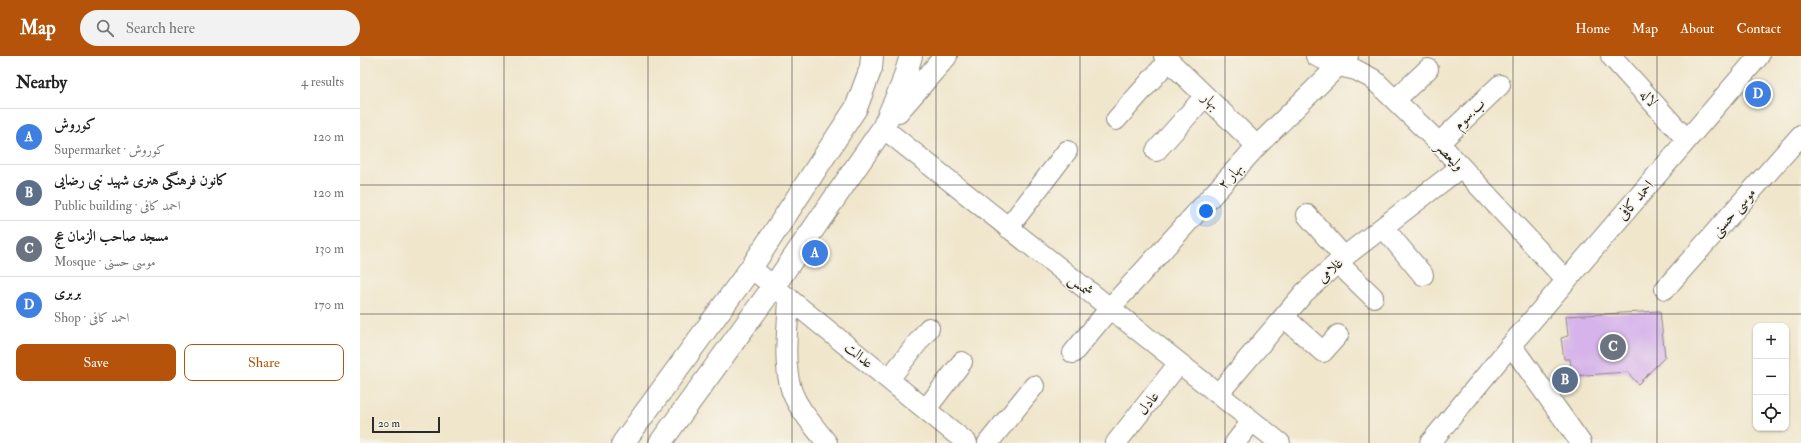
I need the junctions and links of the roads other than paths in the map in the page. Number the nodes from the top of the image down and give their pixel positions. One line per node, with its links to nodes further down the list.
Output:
1 (872, 56): 26 (main road)
2 (911, 56): 14 (main road)
3 (946, 56): 14 (main road)
4 (1316, 56): 8 (street, ولیعصر)
5 (1611, 56): 16 (street, لاله)
6 (1759, 56): 16 (street, احمد کافی)
7 (1166, 58): 11 (street, بهار); 13 (street)
8 (1343, 61): 12 (street, ولیعصر); 18 (street, بهار ۲)
9 (1428, 69): 12 (street)
10 (1500, 85): 17 (street, ب.سوم)
11 (1205, 96): 18 (street, بهار); 20 (street)
12 (1395, 100): 17 (street, ولیعصر)
13 (1116, 120)
14 (883, 128): 24 (street, شمس); 30 (main road)
15 (1801, 135): 29 (street, موسی حسنی)
16 (1687, 140): 28 (street, احمد کافی)
17 (1438, 144): 21 (street, ولیعصر)
18 (1257, 146): 32 (street, بهار ۲)
19 (1067, 152): 24 (street)
20 (1156, 152)
21 (1461, 167): 23 (street, غلامی); 28 (street, ولیعصر)
22 (1307, 215): 25 (street)
23 (1384, 227): 25 (street, غلامی); 27 (street)
24 (1008, 228): 32 (street, شمس)
25 (1341, 260): 31 (street); 33 (street, غلامی)
26 (751, 268): 30 (street, عدالت); 45 (main road)
27 (1423, 275)
28 (1566, 280): 36 (street, احمد کافی)
29 (1666, 289)
30 (782, 292): 40 (street, عدالت); 46 (main road); 47 (street)
31 (1373, 298)
32 (1110, 308): 37 (street, بهار ۲); 39 (street, شمس)
33 (1284, 317): 35 (street); 42 (street, غلامی)
34 (929, 328): 40 (street)
35 (1338, 335)
36 (1511, 345): 53 (street, احمد کافی); 54 (street)
37 (1073, 353)
38 (962, 362): 43 (street)
39 (1179, 363): 42 (street, شمس); 50 (street, عادل)
40 (889, 379): 43 (street, عدالت)
41 (1034, 386): 49 (street)
42 (1218, 394): 44 (street, شمس)
43 (926, 409): 48 (street, عدالت)
44 (1252, 421): 51 (street); 52 (street, شمس)
45 (623, 443)
46 (660, 443)
47 (827, 443)
48 (967, 443)
49 (988, 443)
50 (1116, 443)
51 (1235, 443)
52 (1280, 443)
53 (1430, 443)
54 (1581, 443)

